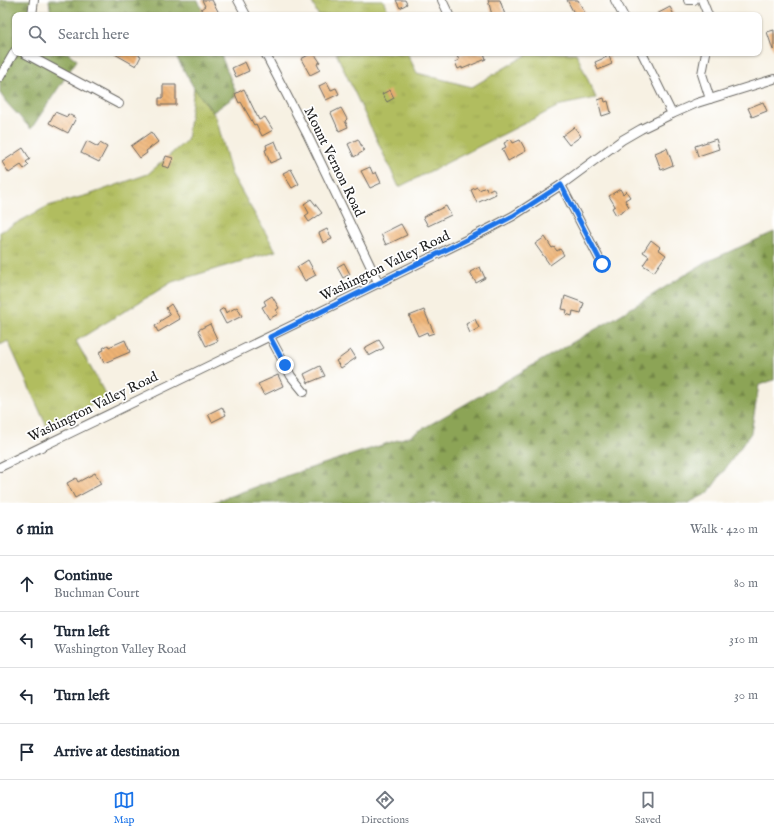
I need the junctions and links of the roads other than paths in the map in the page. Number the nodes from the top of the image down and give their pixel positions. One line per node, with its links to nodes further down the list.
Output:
1 (34, 0): 8 (street)
2 (238, 0): 9 (street)
3 (442, 0): 10 (street)
4 (615, 0): 11 (street)
5 (688, 0): 6 (street)
6 (694, 0)
7 (702, 0): 12 (street)
8 (32, 12)
9 (244, 12)
10 (448, 12)
11 (621, 12)
12 (707, 12)
13 (12, 56): 18 (street)
14 (30, 56): 21 (street)
15 (267, 56): 25 (street, Mount Vernon Road)
16 (643, 56): 22 (street)
17 (705, 56): 20 (street)
18 (0, 77)
19 (774, 79): 20 (street, Washington Valley Road)
20 (710, 99): 22 (street, Washington Valley Road)
21 (119, 104)
22 (672, 114): 23 (street, Washington Valley Road)
23 (561, 185): 24 (street); 25 (street, Washington Valley Road)
24 (602, 264)
25 (379, 284): 26 (street, Washington Valley Road)
26 (270, 337): 27 (street); 28 (street, Washington Valley Road)
27 (304, 392)
28 (0, 467)

